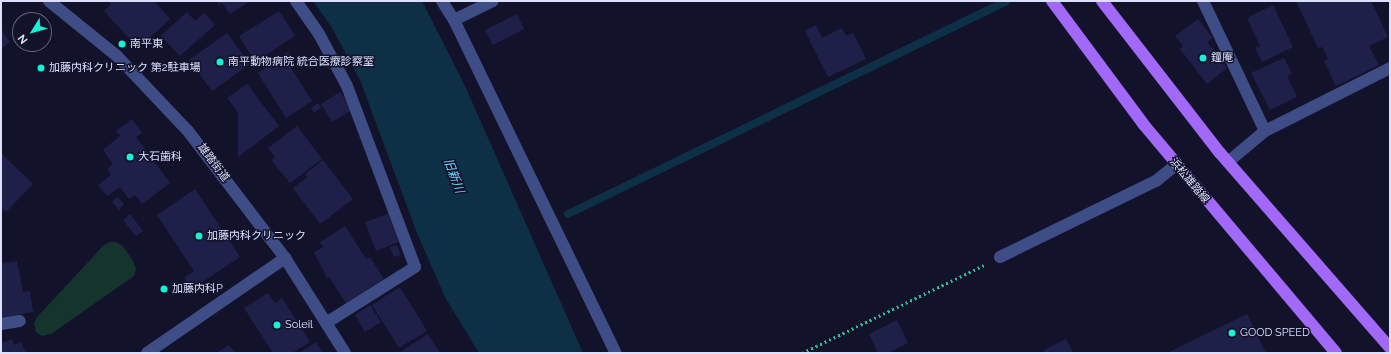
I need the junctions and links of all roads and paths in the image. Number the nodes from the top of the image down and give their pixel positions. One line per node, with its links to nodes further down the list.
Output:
1 (50, 1): 14 (street, 雄踏街道)
2 (296, 1): 16 (street)
3 (442, 1): 8 (street)
4 (493, 1): 8 (street)
5 (1052, 1): 12 (main road, 浜松雄踏線)
6 (1102, 1): 11 (main road)
7 (1203, 1): 10 (street)
8 (454, 20): 21 (street)
9 (1390, 68): 10 (street)
10 (1265, 131): 11 (street)
11 (1228, 162): 18 (main road)
12 (1176, 165): 13 (street); 23 (main road, 浜松雄踏線)
13 (1000, 257): 22 (path)
14 (285, 258): 16 (street, 雄踏街道); 19 (street)
15 (20, 321): 17 (street)
16 (326, 323): 20 (street, 雄踏街道)
17 (1, 324)
18 (1390, 348)
19 (147, 353)
20 (345, 353)
21 (616, 353)
22 (802, 353)
23 (1336, 353)

